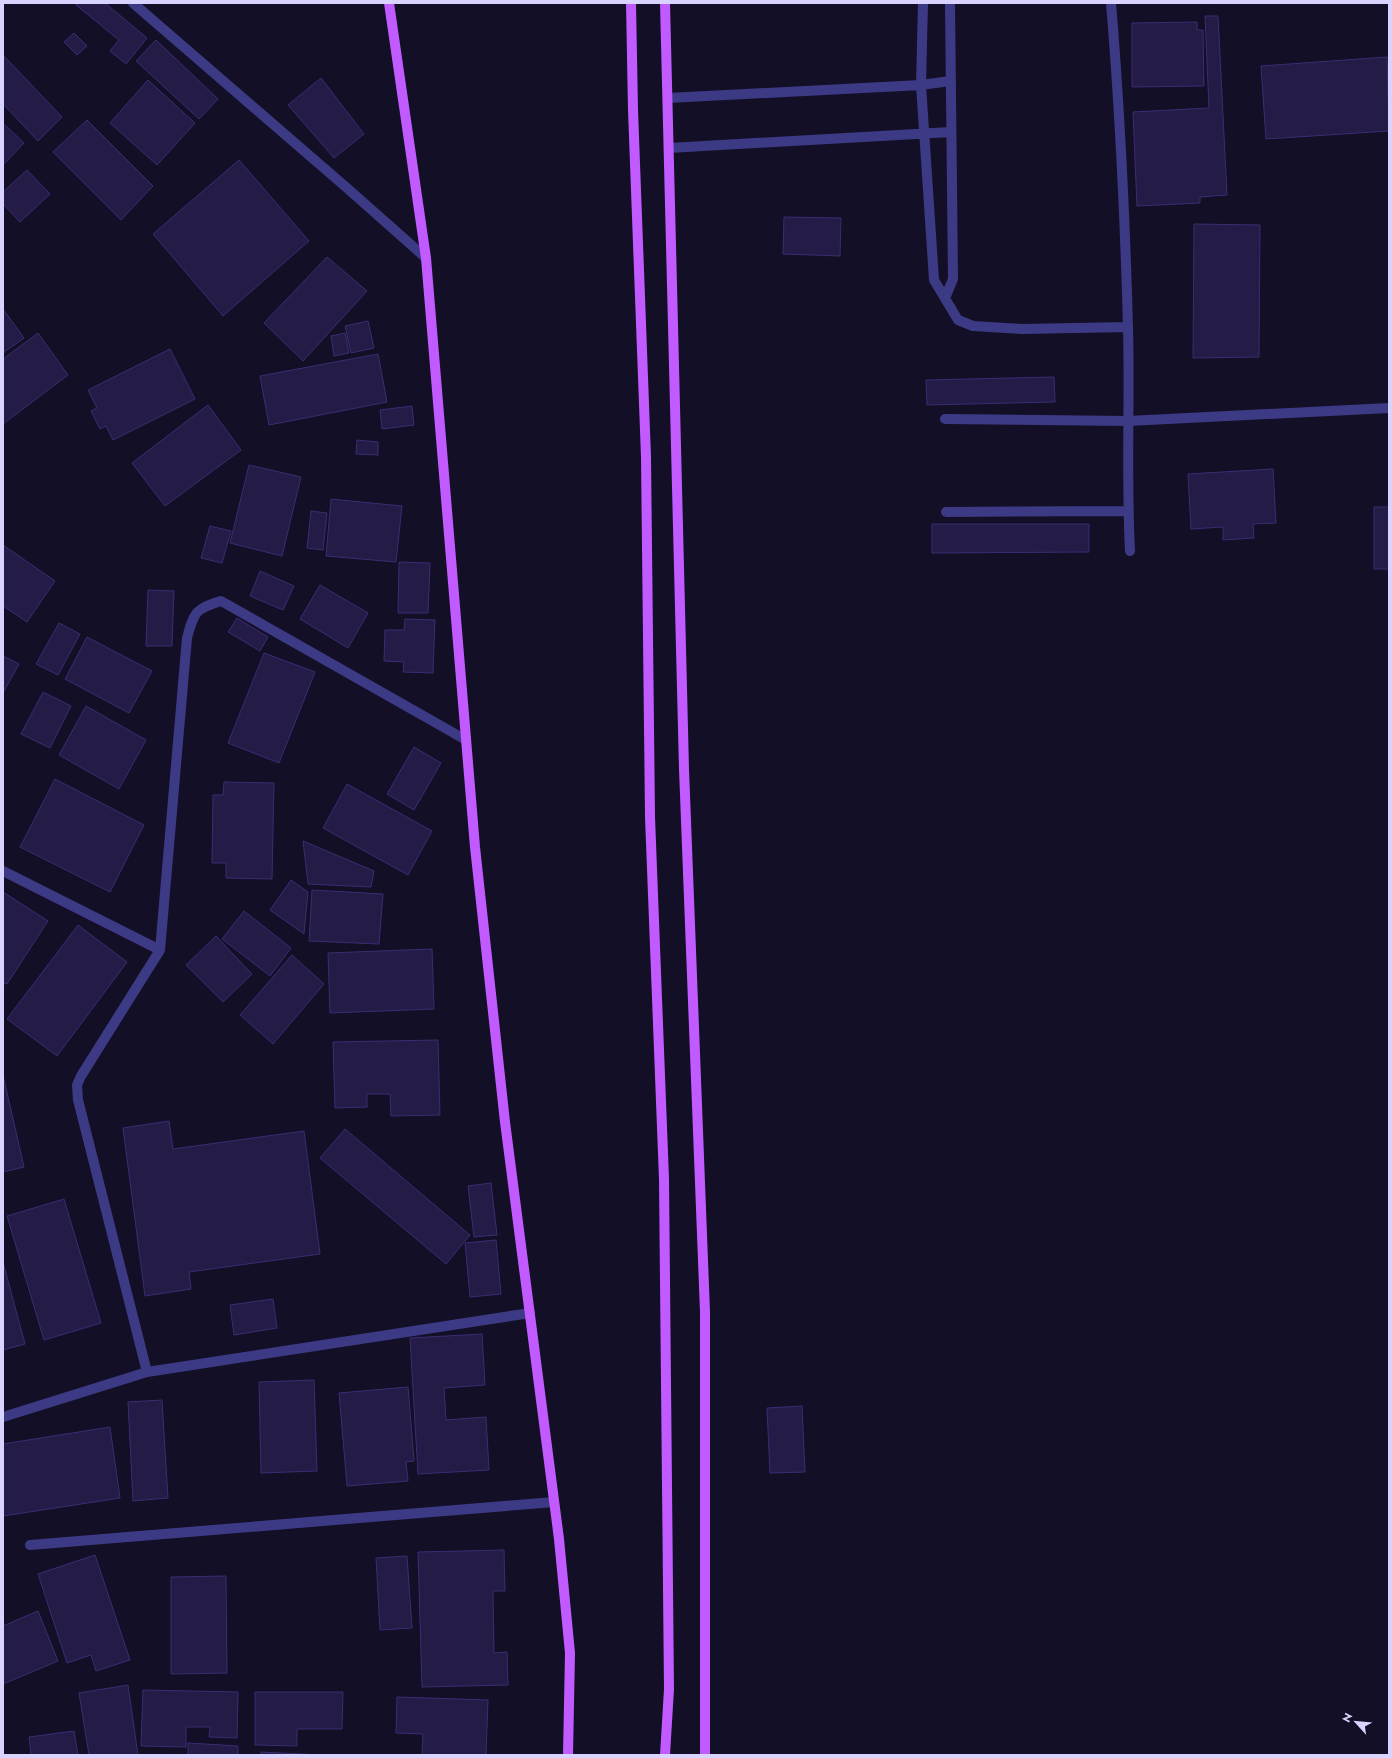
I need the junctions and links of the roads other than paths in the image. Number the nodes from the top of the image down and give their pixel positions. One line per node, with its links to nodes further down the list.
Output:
1 (133, 3): 14 (street)
2 (389, 3): 14 (main road)
3 (631, 3): 32 (main road)
4 (665, 3): 10 (main road)
5 (923, 3): 9 (street)
6 (950, 3): 8 (street)
7 (1111, 3): 16 (street)
8 (950, 80): 9 (street); 11 (street)
9 (921, 85): 10 (street); 12 (street)
10 (668, 98): 13 (main road)
11 (951, 132): 12 (street); 15 (street)
12 (924, 133): 13 (street); 15 (street)
13 (669, 148): 33 (main road)
14 (426, 258): 23 (main road)
15 (945, 298): 16 (street)
16 (1128, 327): 19 (street)
17 (1389, 408): 19 (street)
18 (945, 419): 19 (street)
19 (1128, 421): 20 (street)
20 (1128, 511): 21 (street); 22 (street)
21 (946, 512)
22 (1130, 551)
23 (466, 740): 25 (street); 26 (main road)
24 (3, 872): 25 (street)
25 (160, 950): 27 (street)
26 (530, 1313): 27 (street); 29 (main road)
27 (147, 1372): 28 (street)
28 (3, 1417)
29 (554, 1502): 30 (street); 31 (main road)
30 (30, 1544)
31 (568, 1755)
32 (665, 1755)
33 (705, 1755)

